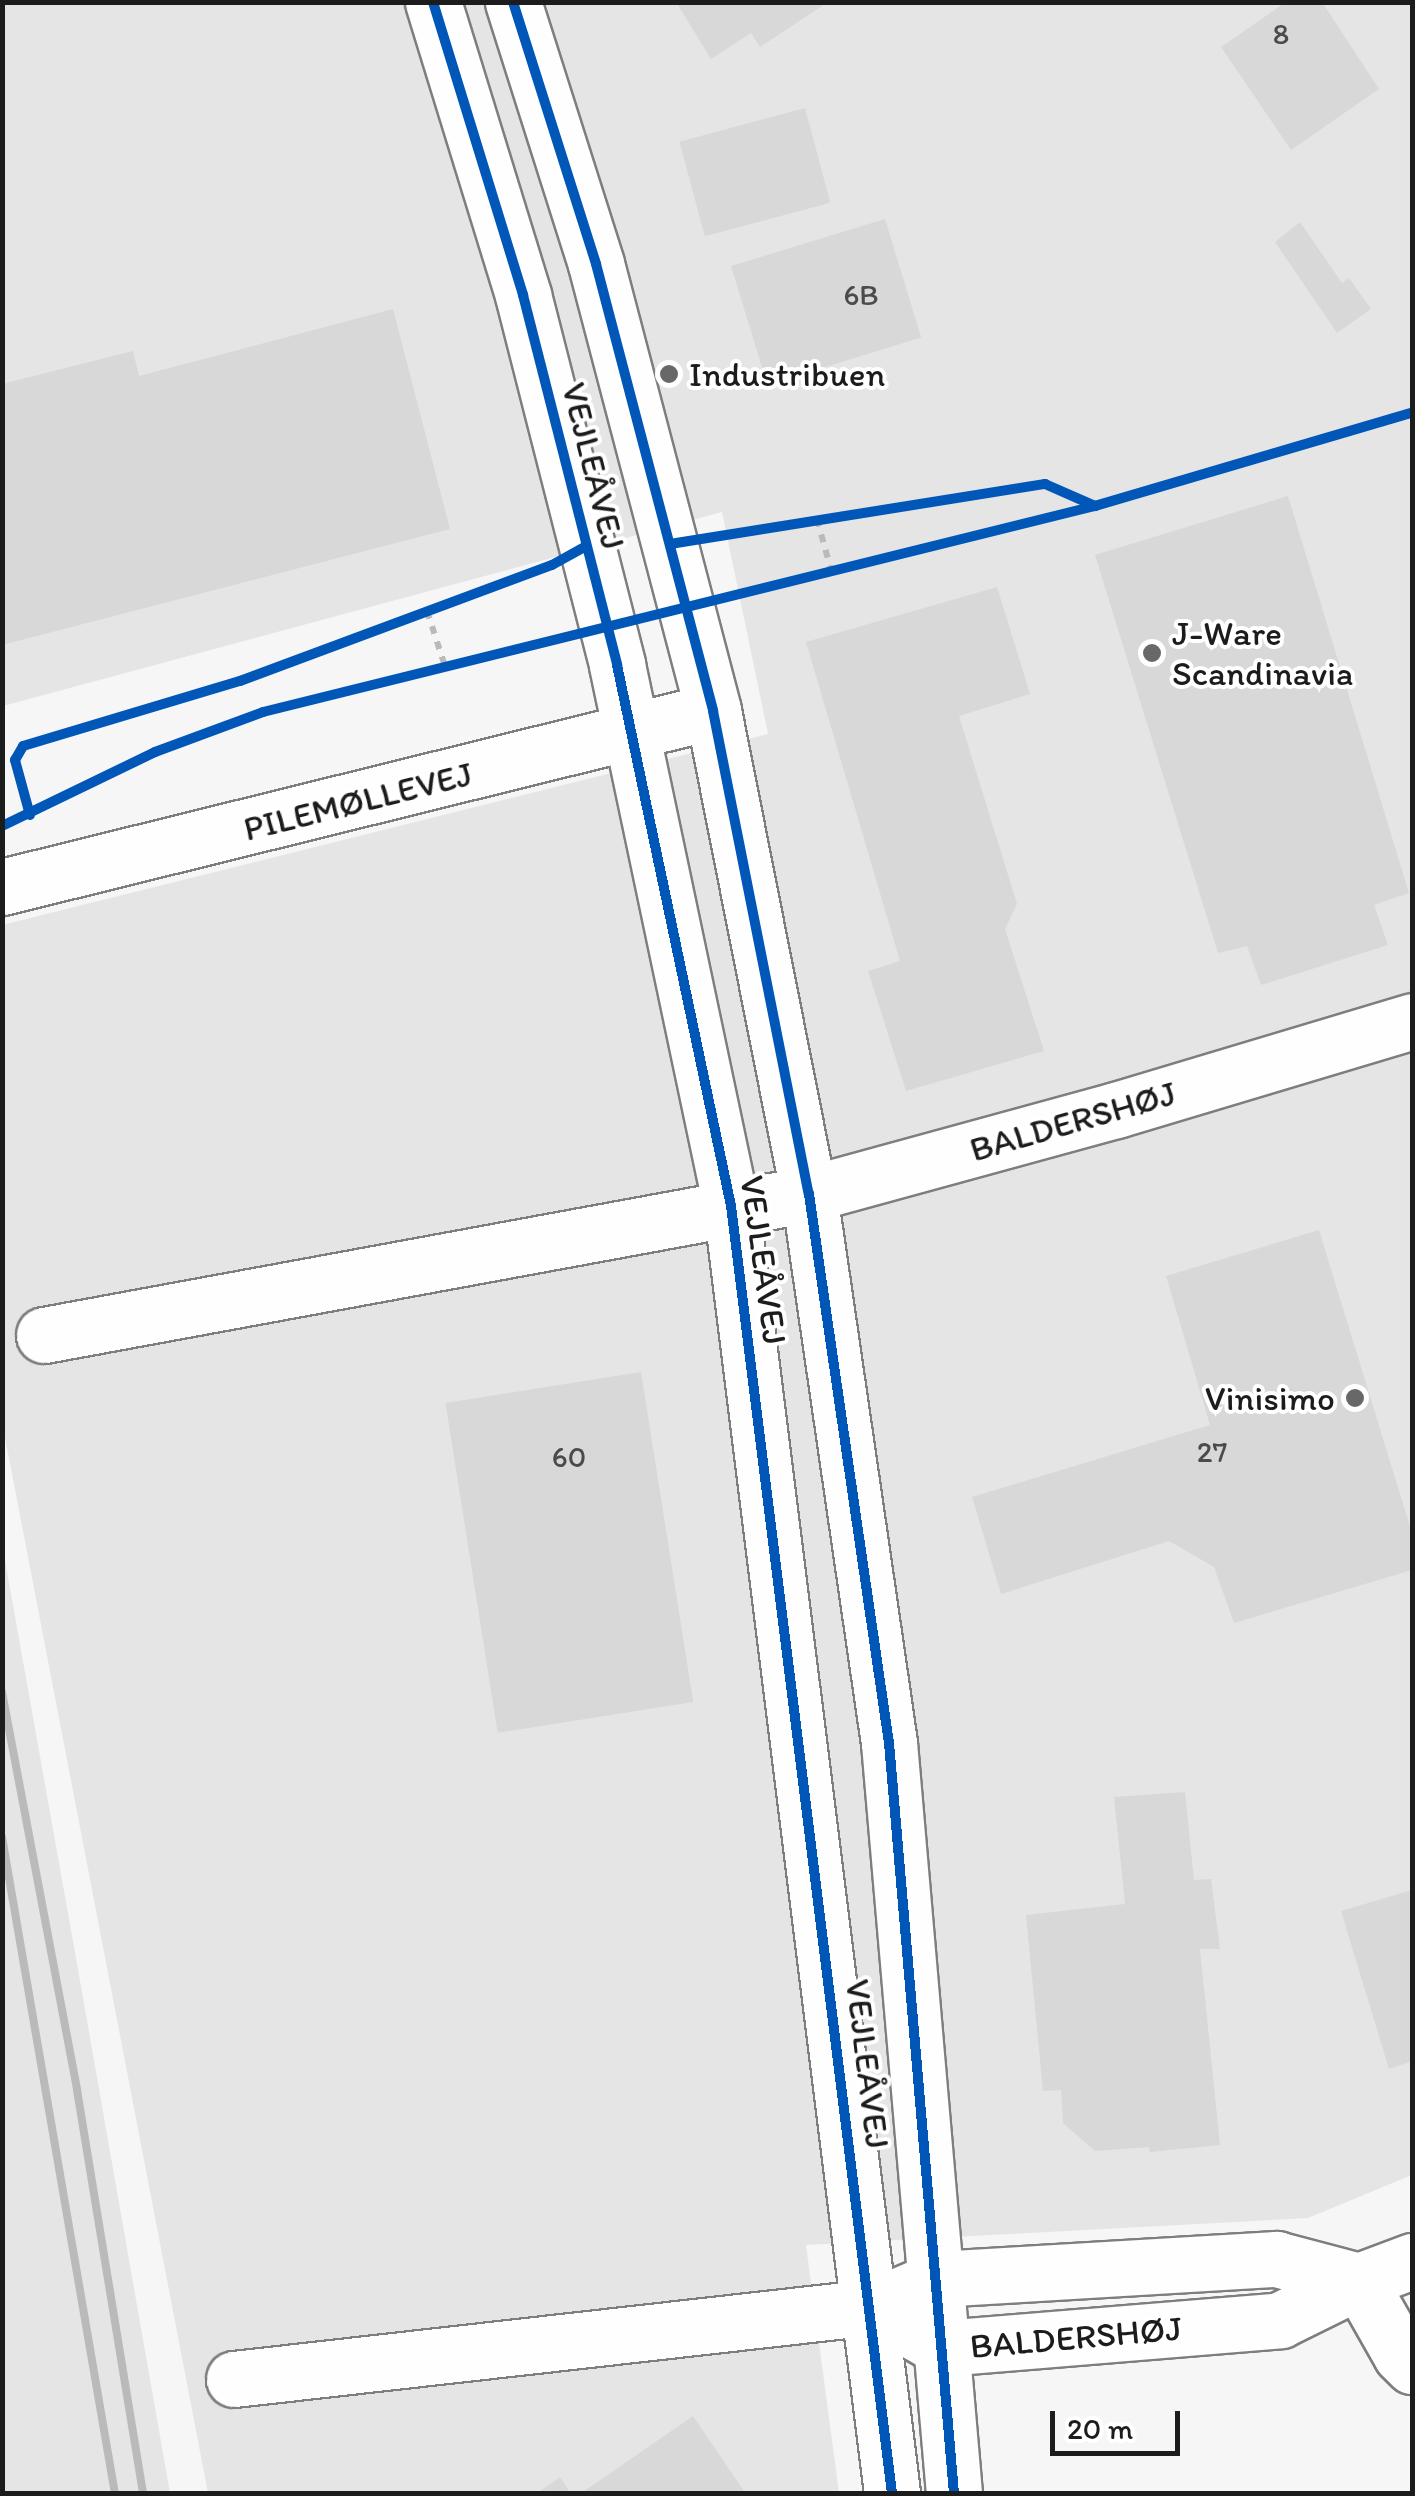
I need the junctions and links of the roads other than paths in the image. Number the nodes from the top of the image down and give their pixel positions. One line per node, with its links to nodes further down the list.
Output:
1 (433, 2): 6 (street, VEJLEÅVEJ)
2 (513, 2): 4 (street, VEJLEÅVEJ)
3 (548, 2): 4 (street)
4 (596, 264): 5 (street, VEJLEÅVEJ)
5 (713, 711): 6 (street, PILEMØLLEVEJ); 9 (street, VEJLEÅVEJ)
6 (631, 734): 7 (street, PILEMØLLEVEJ); 10 (street, VEJLEÅVEJ)
7 (2, 887)
8 (1412, 1021): 9 (street, BALDERSHØJ)
9 (809, 1194): 10 (street, BALDERSHØJ); 13 (street, VEJLEÅVEJ)
10 (731, 1206): 11 (street, BALDERSHØJ); 15 (street, VEJLEÅVEJ)
11 (44, 1335)
12 (1412, 2262): 14 (street, BALDERSHØJ)
13 (937, 2279): 14 (street, BALDERSHØJ); 15 (street, BALDERSHØJ); 16 (street, VEJLEÅVEJ)
14 (1359, 2281): 16 (street, BALDERSHØJ); 17 (street)
15 (872, 2308): 16 (street, BALDERSHØJ); 18 (street); 19 (street, VEJLEÅVEJ)
16 (943, 2348): 20 (street, VEJLEÅVEJ)
17 (1412, 2366)
18 (234, 2379)
19 (892, 2494)
20 (954, 2494)

